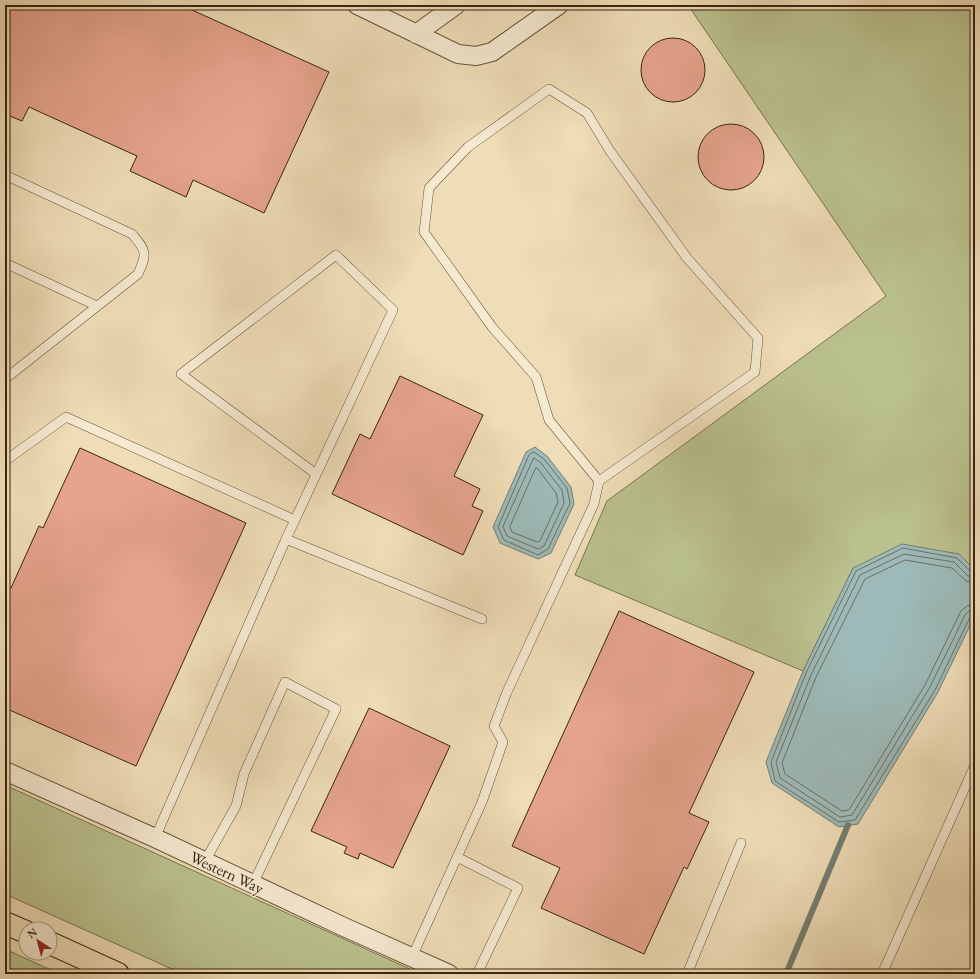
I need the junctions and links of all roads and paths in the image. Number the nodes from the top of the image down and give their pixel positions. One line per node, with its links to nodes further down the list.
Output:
1 (357, 5): 4 (street)
2 (456, 5): 4 (street)
3 (559, 5): 4 (street)
4 (416, 34)
5 (5, 175): 7 (lane)
6 (5, 263): 7 (lane)
7 (97, 306): 8 (lane)
8 (5, 378)
9 (5, 461): 12 (lane)
10 (316, 474): 10 (lane); 12 (lane)
11 (599, 481): 11 (lane); 19 (lane)
12 (295, 520): 13 (lane)
13 (286, 539): 14 (lane); 17 (lane)
14 (482, 619)
15 (975, 766): 30 (lane)
16 (5, 771): 17 (street, Western Way)
17 (155, 838): 20 (street, Western Way)
18 (741, 843): 29 (lane)
19 (458, 856): 25 (lane); 28 (lane)
20 (206, 861): 21 (street, Western Way); 21 (lane)
21 (253, 884): 25 (street, Western Way)
22 (5, 923): 23 (highway)
23 (18, 929)
24 (58, 947): 26 (highway)
25 (412, 957): 27 (street, Western Way)
26 (118, 974)
27 (449, 974)
28 (477, 974)
29 (687, 974)
30 (882, 974)

